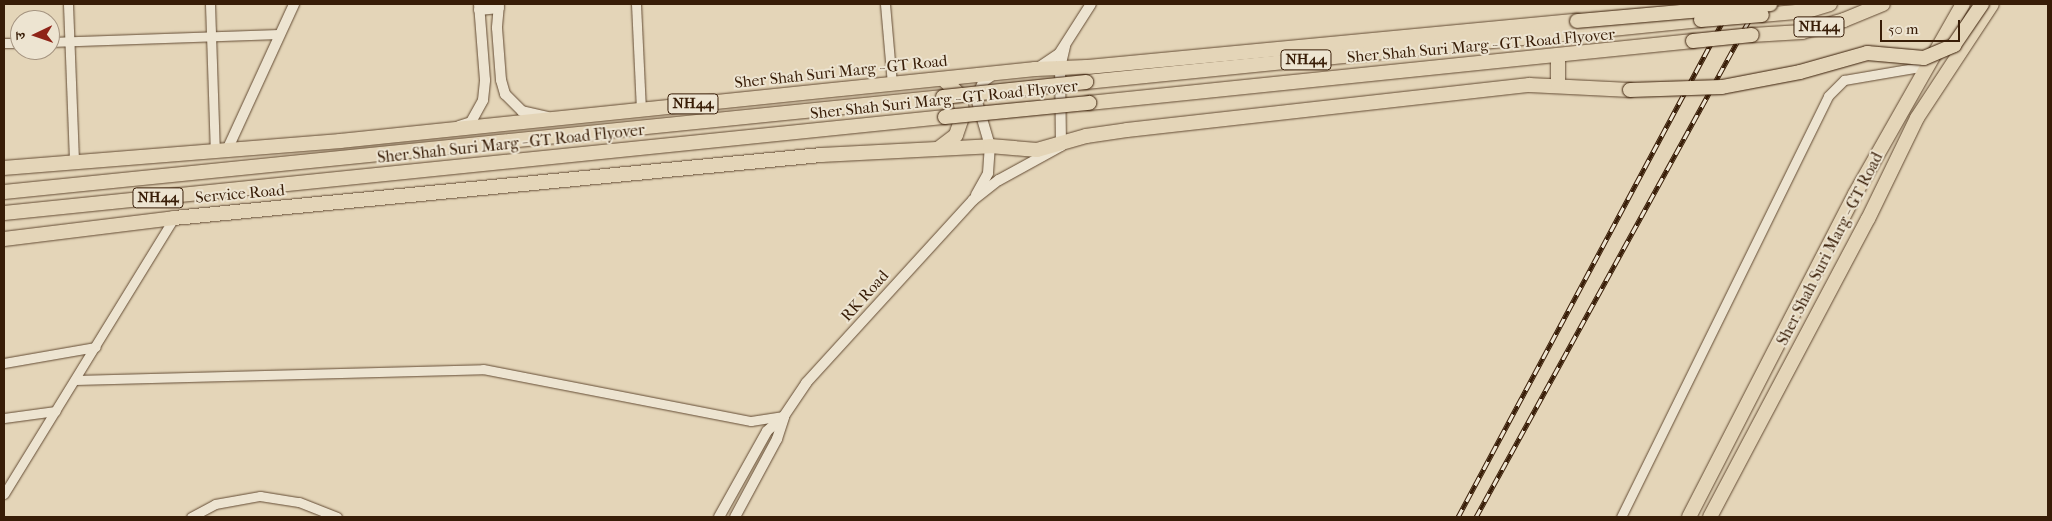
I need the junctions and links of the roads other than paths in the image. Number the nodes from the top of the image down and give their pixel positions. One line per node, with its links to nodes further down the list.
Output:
1 (68, 4): 18 (street)
2 (210, 4): 17 (street)
3 (294, 4): 16 (street)
4 (636, 4): 29 (street)
5 (885, 4): 27 (street)
6 (1091, 4): 20 (street)
7 (1830, 4): 14 (main road, Sher Shah Suri Marg - GT Road Flyover / NH44)
8 (1884, 4): 21 (main road, Sher Shah Suri Marg - GT Road Flyover / NH44, bridge)
9 (1963, 4): 22 (main road, Sher Shah Suri Marg - GT Road)
10 (1982, 4): 28 (main road, bridge)
11 (1992, 4): 56 (main road, Sher Shah Suri Marg - GT Road)
12 (499, 6): 13 (street); 30 (street)
13 (479, 7): 31 (street)
14 (1766, 9): 15 (main road, Sher Shah Suri Marg - GT Road Flyover / NH44, bridge); 15 (main road, bridge)
15 (1543, 30): 23 (main road, Sher Shah Suri Marg - GT Road); 38 (main road, Sher Shah Suri Marg - GT Road Flyover / NH44, bridge)
16 (278, 34): 17 (street); 35 (street)
17 (211, 36): 18 (street); 35 (street)
18 (70, 41): 19 (street); 36 (street)
19 (60, 42)
20 (1065, 46): 23 (street); 24 (street)
21 (1558, 56): 28 (main road); 40 (main road, Sher Shah Suri Marg - GT Road Flyover / NH44, bridge)
22 (1926, 66): 54 (street); 55 (main road, Sher Shah Suri Marg - GT Road)
23 (1060, 68): 24 (main road, Sher Shah Suri Marg - GT Road / NH44); 33 (street)
24 (1035, 69): 25 (main road, Sher Shah Suri Marg - GT Road / NH44)
25 (998, 73): 26 (main road, Sher Shah Suri Marg - GT Road / NH44); 32 (street)
26 (943, 79): 27 (main road, Sher Shah Suri Marg - GT Road / NH44); 34 (main road)
27 (892, 84): 29 (main road, Sher Shah Suri Marg - GT Road / NH44)
28 (1558, 84): 33 (main road)
29 (641, 110): 30 (main road, Sher Shah Suri Marg - GT Road / NH44)
30 (552, 118): 31 (main road, Sher Shah Suri Marg - GT Road / NH44)
31 (453, 128): 35 (main road, Sher Shah Suri Marg - GT Road / NH44)
32 (990, 146): 33 (main road); 34 (main road); 39 (street)
33 (1061, 146): 39 (street)
34 (938, 148): 41 (main road, Service Road)
35 (221, 151): 36 (main road)
36 (74, 163): 37 (main road)
37 (4, 168)
38 (4, 192)
39 (973, 200): 47 (street, RK Road)
40 (4, 213)
41 (174, 218): 42 (main road, Service Road); 43 (street)
42 (4, 239)
43 (96, 347): 44 (street); 45 (street)
44 (4, 363)
45 (75, 380): 46 (street); 47 (street)
46 (56, 411): 48 (street); 49 (street)
47 (784, 416): 52 (street, RK Road); 53 (street, RK Road)
48 (4, 418)
49 (4, 494)
50 (191, 517): 51 (street)
51 (337, 517)
52 (719, 517)
53 (735, 517)
54 (1621, 517)
55 (1689, 517)
56 (1710, 517)

